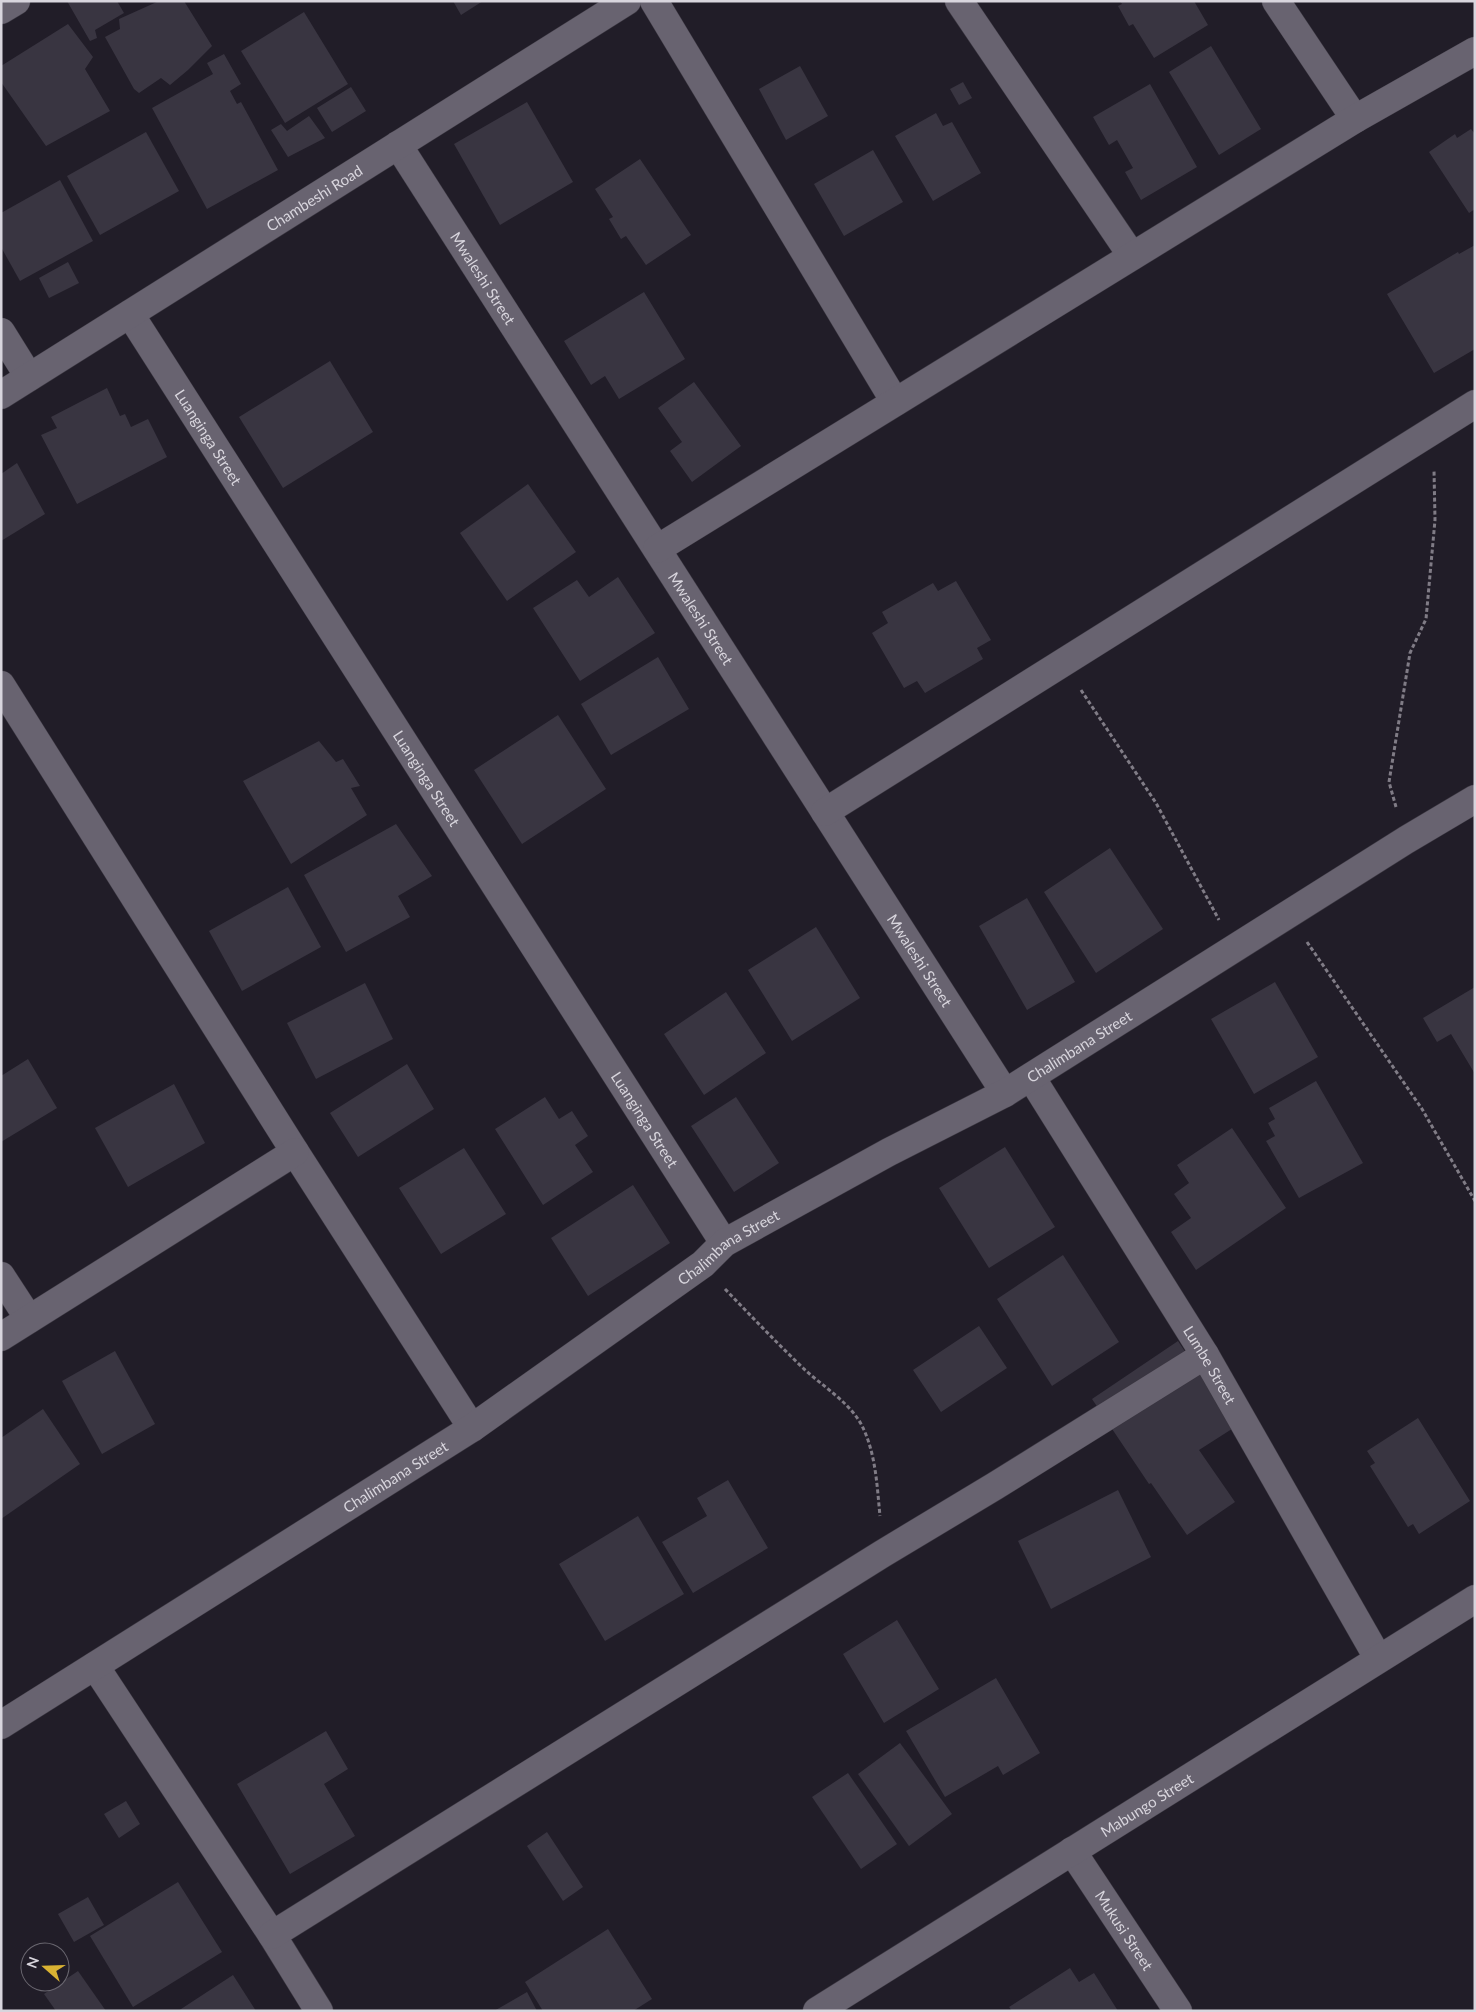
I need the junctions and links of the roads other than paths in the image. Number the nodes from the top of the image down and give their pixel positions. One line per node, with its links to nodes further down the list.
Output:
1 (16, 1): 6 (street)
2 (627, 1): 9 (street, Chambeshi Road)
3 (654, 1): 15 (street)
4 (959, 1): 10 (street)
5 (1276, 1): 8 (street)
6 (1, 10)
7 (1475, 51): 8 (street)
8 (1355, 118): 10 (street)
9 (398, 145): 11 (street, Chambeshi Road); 17 (street, Mwaleshi Street)
10 (1132, 256): 15 (street)
11 (130, 314): 13 (street, Chambeshi Road); 24 (street, Luanginga Street)
12 (1, 332): 13 (street)
13 (29, 377): 14 (street, Chambeshi Road)
14 (1, 395)
15 (895, 402): 17 (street)
16 (1475, 404): 20 (street)
17 (657, 549): 20 (street, Mwaleshi Street)
18 (1, 685): 23 (street)
19 (1475, 799): 21 (street, Chalimbana Street)
20 (825, 812): 22 (street, Mwaleshi Street)
21 (1031, 1077): 22 (street, Chalimbana Street); 28 (street, Lumbe Street)
22 (1005, 1093): 24 (street, Chalimbana Street)
23 (295, 1152): 26 (street); 29 (street)
24 (724, 1243): 29 (street, Chalimbana Street)
25 (1, 1276): 26 (street)
26 (30, 1319): 27 (street)
27 (1, 1337)
28 (1205, 1355): 31 (street, Lumbe Street); 35 (street)
29 (472, 1428): 32 (street, Chalimbana Street)
30 (1475, 1599): 31 (street, Mabungo Street)
31 (1378, 1658): 34 (street, Mabungo Street)
32 (96, 1666): 33 (street, Chalimbana Street); 35 (street)
33 (1, 1725)
34 (1072, 1851): 37 (street, Mabungo Street); 38 (street, Mukusi Street)
35 (272, 1935): 36 (street)
36 (319, 2011)
37 (817, 2011)
38 (1178, 2011)

